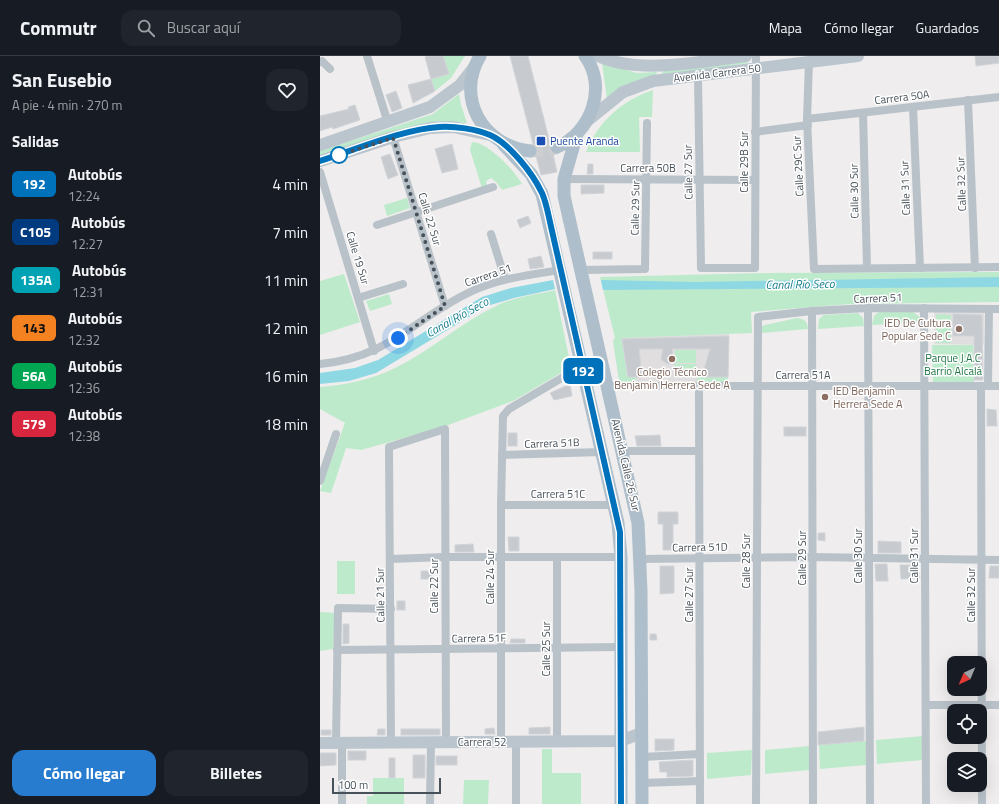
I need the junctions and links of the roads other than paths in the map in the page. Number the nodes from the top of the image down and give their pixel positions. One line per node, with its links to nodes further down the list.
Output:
1 (367, 56): 20 (street)
2 (585, 56): 18 (main road)
3 (598, 56): 7 (main road, Avenida Carrera 50)
4 (746, 56): 7 (main road, Avenida Carrera 50)
5 (756, 56): 11 (street, Calle 29B Sur)
6 (858, 56): 10 (main road, Avenida Carrera 50)
7 (698, 59)
8 (477, 61): 20 (main road); 24 (main road)
9 (320, 62): 12 (street)
10 (809, 62): 11 (main road, Avenida Carrera 50); 19 (street, Calle 29C Sur)
11 (756, 68): 13 (main road, Avenida Carrera 50); 22 (street, Calle 29B Sur)
12 (330, 69)
13 (698, 76): 18 (main road, Avenida Carrera 50); 32 (street, Calle 27 Sur)
14 (999, 97): 15 (street, Carrera 50A)
15 (968, 100): 16 (street, Carrera 50A); 44 (street, Calle 32 Sur)
16 (913, 107): 17 (street, Carrera 50A); 43 (street, Calle 31 Sur)
17 (863, 113): 19 (street, Carrera 50A); 42 (street, Calle 30 Sur)
18 (587, 121): 23 (main road)
19 (807, 122): 22 (street, Carrera 50A); 42 (street, Calle 29C Sur)
20 (388, 123): 27 (main road)
21 (647, 123): 34 (street, Calle 29 Sur)
22 (755, 132): 35 (street, Calle 29B Sur)
23 (577, 134): 28 (main road); 33 (main road, Avenida Calle 26 Sur)
24 (490, 135): 25 (main road); 26 (main road)
25 (393, 138): 30 (main road); 37 (street, Calle 22 Sur)
26 (503, 144): 29 (main road); 45 (main road, Avenida Calle 26 Sur)
27 (320, 145)
28 (557, 147)
29 (530, 152)
30 (320, 161)
31 (320, 172): 49 (street, Calle 19 Sur)
32 (698, 178): 34 (street, Carrera 50B); 35 (street, Carrera 50B); 41 (street, Calle 27 Sur)
33 (564, 179): 34 (street, Carrera 50B); 46 (main road, Avenida Calle 26 Sur)
34 (646, 179): 46 (street, Calle 29 Sur)
35 (755, 180): 41 (street, Calle 29B Sur)
36 (493, 187): 37 (street)
37 (416, 213): 38 (street); 50 (street, Calle 22 Sur)
38 (377, 226)
39 (491, 234): 47 (street)
40 (999, 267): 44 (street)
41 (755, 268)
42 (867, 268): 43 (street)
43 (920, 268): 44 (street)
44 (975, 268)
45 (560, 270): 47 (street, Carrera 51); 59 (main road, Avenida Calle 26 Sur)
46 (580, 270): 60 (main road, Avenida Calle 26 Sur)
47 (505, 279): 50 (street, Carrera 51)
48 (403, 284): 49 (street)
49 (358, 298): 57 (street, Calle 19 Sur)
50 (445, 306): 57 (street, Carrera 51)
51 (868, 308): 52 (street, Carrera 51); 55 (street, Carrera 51); 64 (street, Calle 30 Sur)
52 (924, 308): 53 (street, Carrera 51); 65 (street, Calle 31 Sur)
53 (989, 309): 54 (street, Carrera 51); 66 (street, Calle 32 Sur)
54 (999, 309)
55 (812, 312): 56 (street, Carrera 51); 63 (street, Calle 29 Sur)
56 (758, 317): 62 (street, Calle 28 Sur)
57 (374, 351): 58 (street, Carrera 51)
58 (320, 364)
59 (582, 366): 72 (main road, Avenida Calle 26 Sur); 73 (street, Calle 24 Sur)
60 (608, 386): 61 (street, Carrera 51A); 70 (main road, Avenida Calle 26 Sur)
61 (699, 386): 62 (street, Carrera 51A); 71 (street, Calle 27 Sur)
62 (758, 386): 63 (street, Carrera 51A); 81 (street, Calle 28 Sur)
63 (813, 386): 64 (street, Carrera 51A); 82 (street, Calle 29 Sur)
64 (868, 386): 65 (street, Carrera 51A); 83 (street, Calle 30 Sur)
65 (924, 386): 66 (street, Carrera 51A); 86 (street, Calle 31 Sur)
66 (985, 386): 67 (street, Carrera 51A); 88 (street, Calle 32 Sur)
67 (999, 386)
68 (445, 429): 77 (street, Calle 22 Sur); 87 (street, Calle 21 Sur)
69 (336, 434): 74 (street)
70 (623, 451): 71 (street); 84 (main road, Avenida Calle 26 Sur)
71 (699, 451): 85 (street, Calle 27 Sur)
72 (602, 452): 73 (street, Carrera 51B); 76 (main road, Avenida Calle 26 Sur)
73 (502, 455): 75 (street, Calle 24 Sur)
74 (320, 481)
75 (501, 505): 76 (street, Carrera 51C); 78 (street, Calle 24 Sur)
76 (614, 505): 80 (main road, Avenida Calle 26 Sur)
77 (445, 557): 78 (street); 87 (street); 94 (street, Calle 22 Sur)
78 (501, 557): 79 (street); 92 (street, Calle 24 Sur)
79 (556, 557): 80 (street); 93 (street, Calle 25 Sur)
80 (621, 557): 91 (main road, Avenida Calle 26 Sur)
81 (757, 557): 82 (street, Carrera 51D); 85 (street, Carrera 51D); 123 (street, Calle 28 Sur)
82 (813, 557): 83 (street, Carrera 51D); 124 (street, Calle 29 Sur)
83 (869, 557): 86 (street, Carrera 51D); 125 (street, Calle 30 Sur)
84 (641, 558): 85 (street, Carrera 51D); 102 (main road, Avenida Calle 26 Sur)
85 (700, 558): 113 (street, Calle 27 Sur)
86 (925, 558): 88 (street, Carrera 51D); 100 (street, Calle 31 Sur)
87 (390, 559): 90 (street, Calle 21 Sur)
88 (982, 559): 89 (street, Carrera 51D); 97 (street, Calle 32 Sur)
89 (999, 560)
90 (391, 609): 95 (street); 96 (street, Calle 21 Sur)
91 (621, 647): 93 (street, Carrera 51F); 104 (main road, Avenida Calle 26 Sur)
92 (501, 648): 93 (street, Carrera 51F); 94 (street, Carrera 51F); 107 (street, Calle 24 Sur)
93 (557, 648): 103 (street, Calle 25 Sur)
94 (446, 649): 96 (street, Carrera 51F); 106 (street, Calle 22 Sur)
95 (337, 650): 96 (street, Carrera 51F); 110 (street)
96 (392, 650): 111 (street, Calle 21 Sur)
97 (982, 704)
98 (987, 705): 99 (street)
99 (999, 705)
100 (926, 706): 101 (street); 126 (street, Calle 31 Sur)
101 (947, 706)
102 (642, 733): 104 (main road, Carrera 52); 114 (main road, Avenida Calle 26 Sur)
103 (557, 741): 104 (main road, Carrera 52); 108 (main road, Carrera 52)
104 (620, 741): 120 (main road, Avenida Calle 26 Sur)
105 (431, 742): 106 (main road, Carrera 52); 111 (main road, Carrera 52); 118 (street)
106 (446, 742): 107 (main road, Carrera 52)
107 (501, 742): 108 (main road, Carrera 52)
108 (516, 742): 119 (street)
109 (320, 743): 110 (main road, Carrera 52)
110 (339, 743): 111 (main road, Carrera 52); 117 (street)
111 (391, 743)
112 (982, 744): 127 (street, Calle 32 Sur)
113 (700, 754): 114 (street); 115 (street, Calle 27 Sur)
114 (642, 757): 116 (main road, Avenida Calle 26 Sur)
115 (700, 781): 116 (street); 122 (street, Calle 27 Sur)
116 (642, 783): 121 (main road, Avenida Calle 26 Sur)
117 (342, 804)
118 (430, 804)
119 (516, 804)
120 (621, 804)
121 (642, 804)
122 (700, 804)
123 (756, 804)
124 (813, 804)
125 (870, 804)
126 (926, 804)
127 (982, 804)

